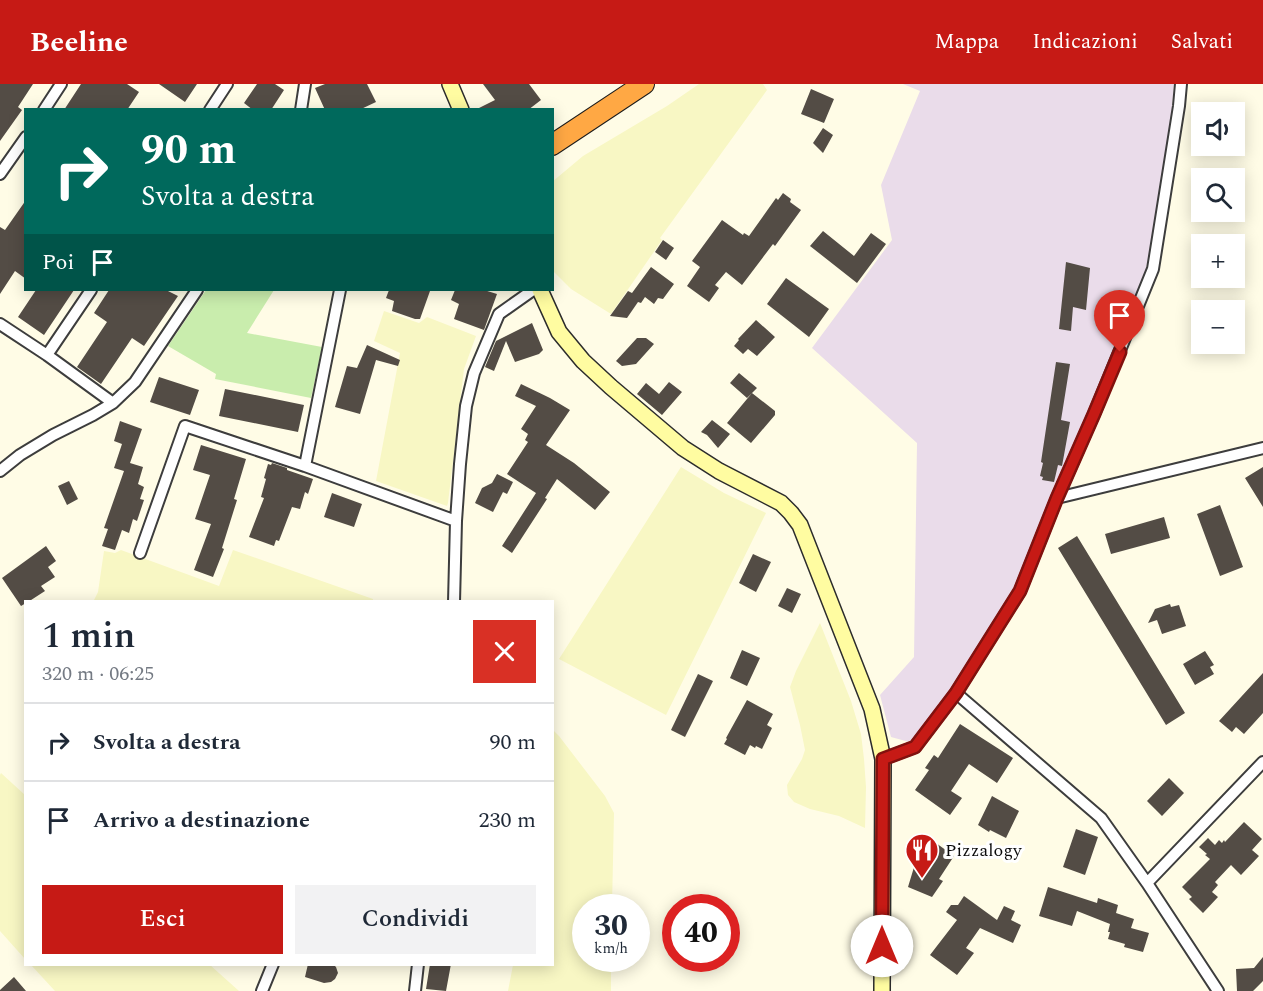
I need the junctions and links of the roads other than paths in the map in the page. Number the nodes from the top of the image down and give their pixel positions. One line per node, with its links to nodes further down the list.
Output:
1 (61, 84): 7 (street)
2 (227, 84): 8 (street)
3 (305, 84): 9 (street)
4 (450, 84): 10 (street)
5 (645, 84): 12 (highway)
6 (1181, 84): 25 (street)
7 (45, 108)
8 (211, 108)
9 (301, 108)
10 (460, 108)
11 (24, 139): 13 (street)
12 (554, 144)
13 (0, 174)
14 (90, 291): 20 (street)
15 (195, 291): 21 (street)
16 (340, 291): 23 (street)
17 (532, 291): 26 (street)
18 (540, 291): 30 (street)
19 (0, 324): 20 (street)
20 (47, 355): 21 (street)
21 (113, 403): 24 (street)
22 (1263, 448): 25 (street)
23 (305, 466): 26 (street); 27 (street)
24 (0, 471)
25 (1057, 498): 29 (street)
26 (456, 520): 28 (street)
27 (140, 553)
28 (454, 600)
29 (956, 693): 30 (street); 32 (street)
30 (883, 759): 37 (street)
31 (1263, 762): 32 (street)
32 (1147, 883): 38 (street)
33 (272, 966): 35 (street)
34 (418, 966): 36 (street)
35 (262, 991)
36 (415, 991)
37 (882, 991)
38 (1218, 991)

